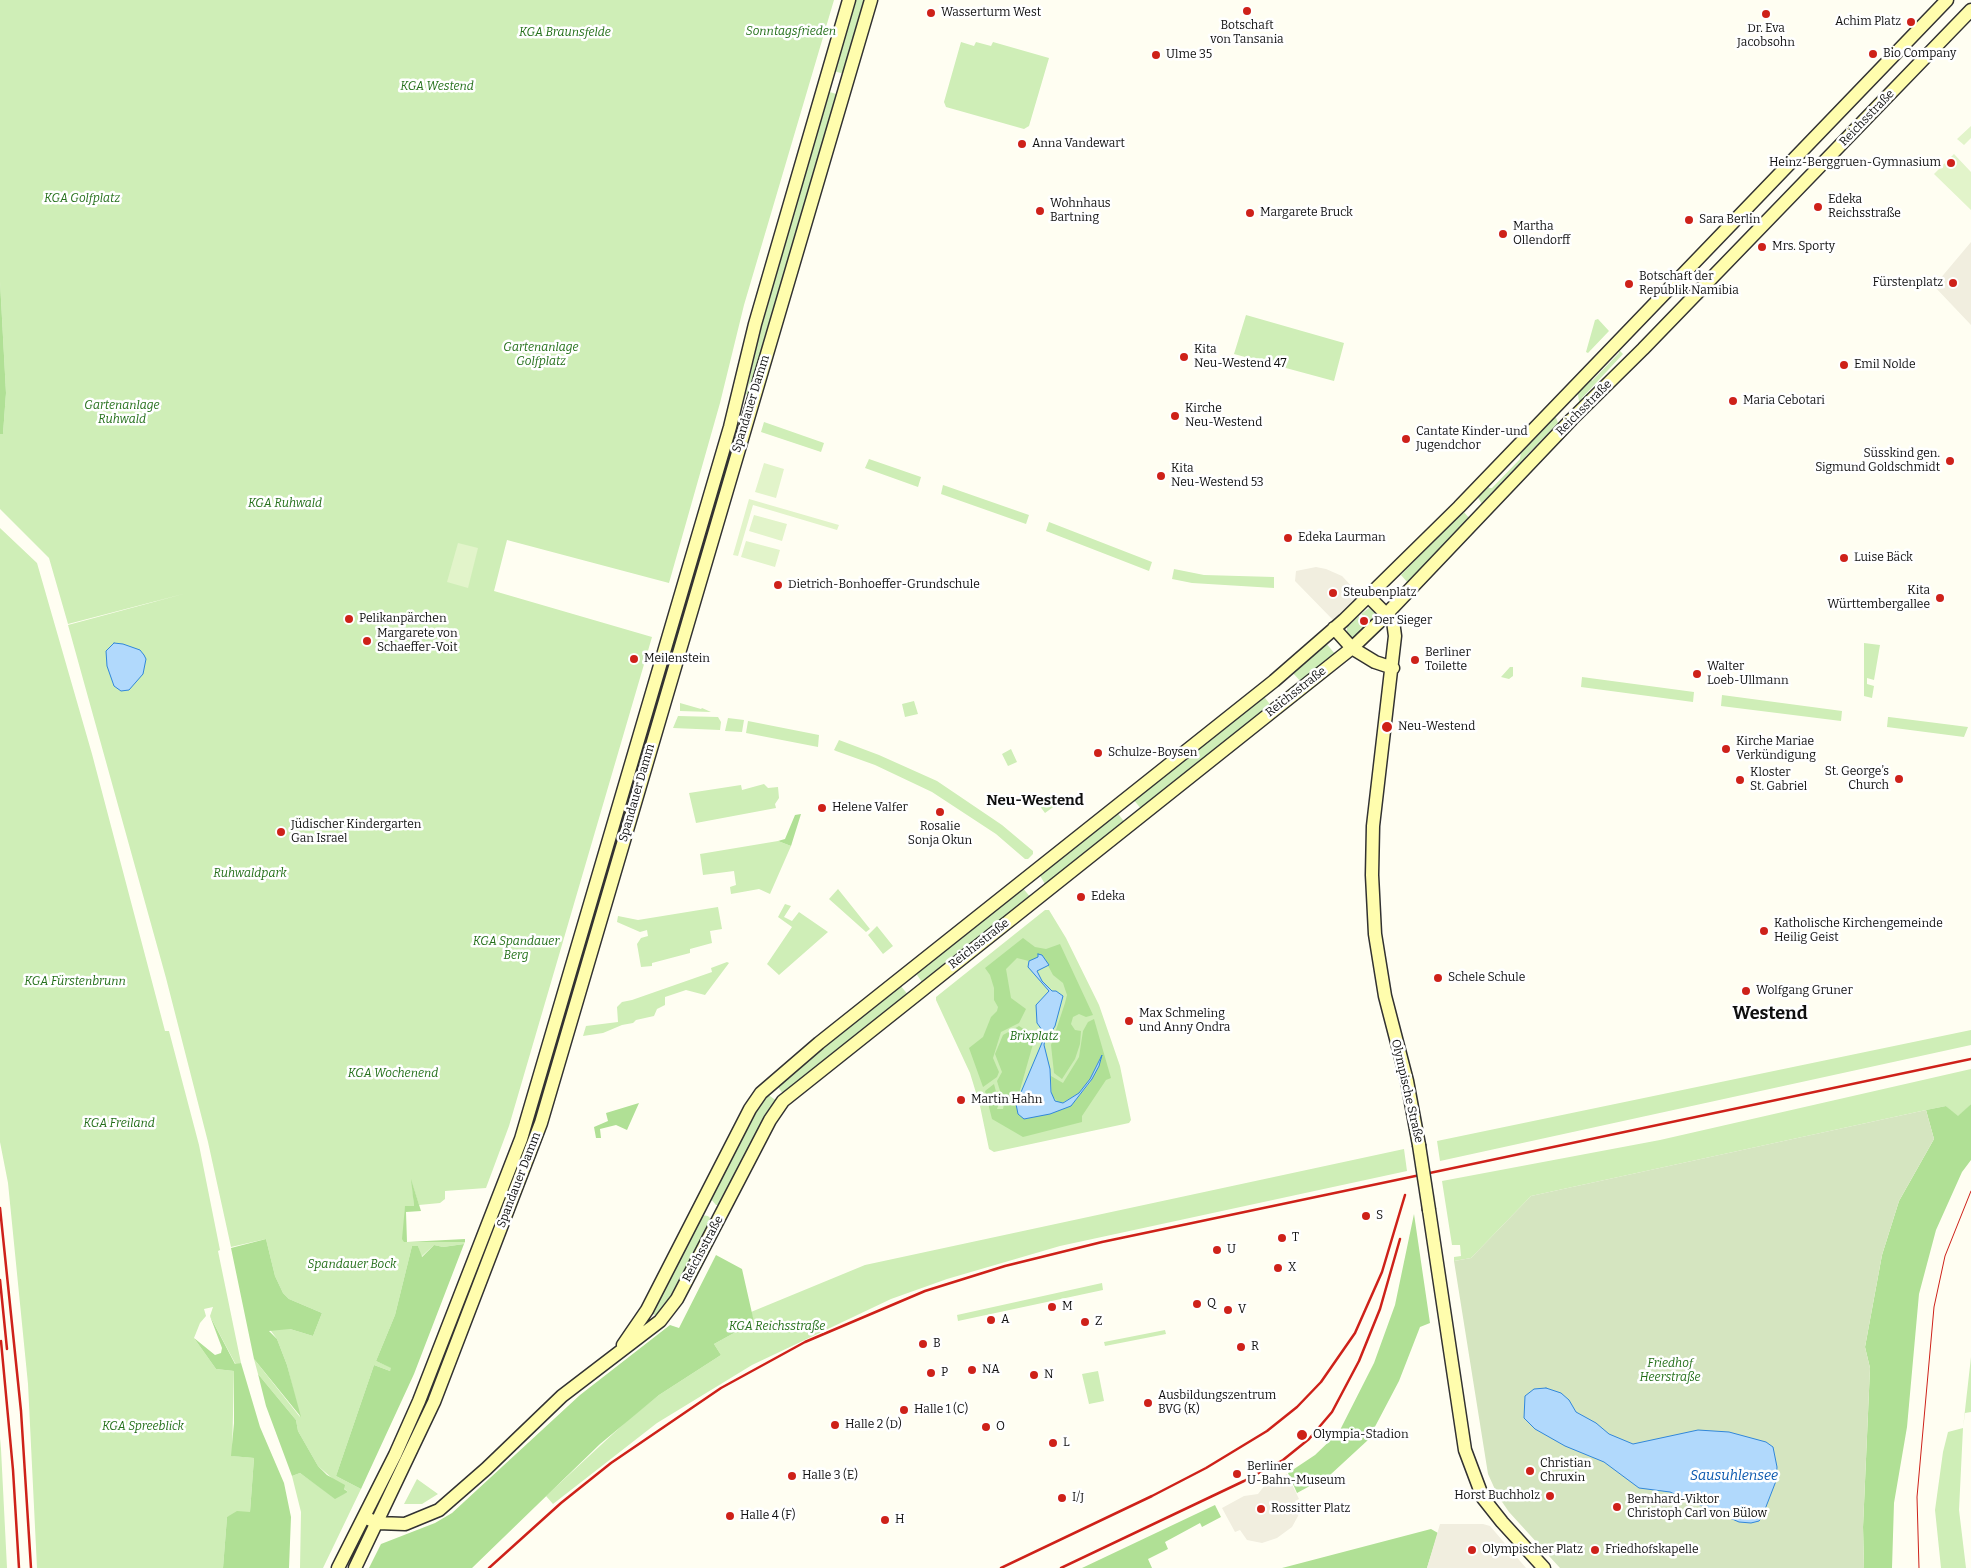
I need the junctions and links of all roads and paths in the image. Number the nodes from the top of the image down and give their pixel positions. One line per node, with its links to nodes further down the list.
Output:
1 (849, 0): 11 (main road, Spandauer Damm)
2 (872, 0): 12 (main road, Spandauer Damm)
3 (1947, 0): 5 (main road, Reichsstraße)
4 (1971, 10): 6 (main road, Reichsstraße)
5 (1369, 597): 6 (main road); 7 (main road, Reichsstraße)
6 (1387, 614): 8 (main road, Reichsstraße); 9 (main road, Olympische Straße)
7 (1334, 628): 8 (main road); 10 (main road, Reichsstraße)
8 (1352, 648): 9 (main road); 10 (main road, Reichsstraße)
9 (1392, 668): 15 (main road, Olympische Straße, bridge)
10 (619, 1351): 12 (main road, Reichsstraße)
11 (364, 1517): 12 (main road, Reichsstraße); 13 (main road, Spandauer Damm)
12 (378, 1523): 14 (main road, Spandauer Damm)
13 (338, 1568)
14 (355, 1568)
15 (1544, 1568)

